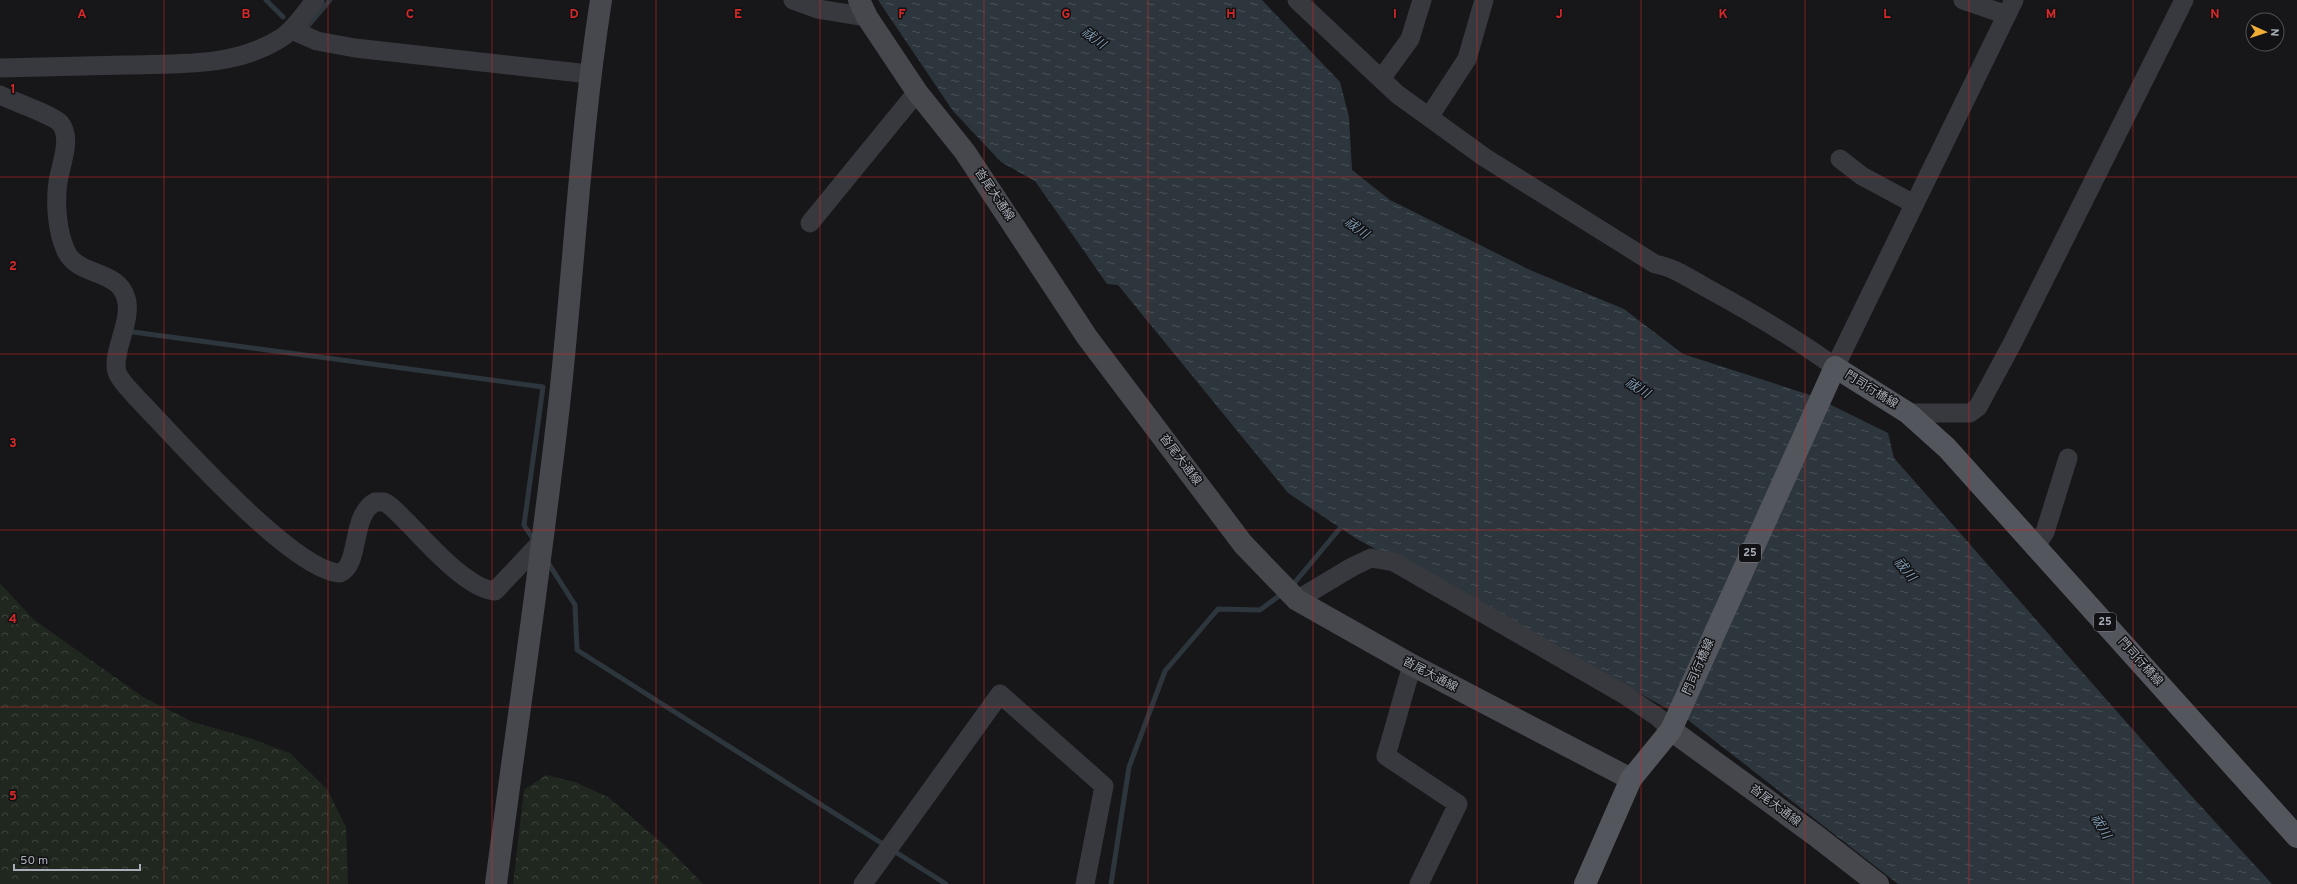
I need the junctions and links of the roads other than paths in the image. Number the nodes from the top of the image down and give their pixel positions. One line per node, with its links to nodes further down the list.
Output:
1 (315, 0): 11 (street)
2 (601, 0): 13 (main road)
3 (794, 0): 10 (street)
4 (1297, 0): 14 (street)
5 (1422, 0): 14 (street)
6 (1484, 0): 17 (street)
7 (1963, 0): 9 (street)
8 (2184, 0): 22 (street)
9 (2010, 8): 19 (street)
10 (863, 9): 15 (main road, 沓尾大通線)
11 (292, 30): 12 (street); 13 (street)
12 (0, 68)
13 (590, 74): 24 (main road)
14 (1381, 79): 17 (street)
15 (917, 92): 20 (street); 26 (main road, 沓尾大通線)
16 (0, 95): 24 (street)
17 (1429, 118): 21 (street)
18 (1840, 159): 19 (street)
19 (1914, 204): 21 (street)
20 (810, 223)
21 (1831, 375): 22 (main road, 門司行橋線 / 25); 28 (main road, 門司行橋線 / 25)
22 (1908, 413): 25 (main road, 門司行橋線 / 25)
23 (2068, 458): 25 (street)
24 (544, 539): 31 (main road)
25 (2036, 546): 30 (main road, 門司行橋線 / 25)
26 (1297, 600): 27 (main road, 沓尾大通線); 28 (street)
27 (1412, 665): 29 (main road, 沓尾大通線); 34 (street)
28 (1672, 726): 29 (main road, 門司行橋線 / 25); 36 (main road, 沓尾大通線)
29 (1631, 779): 35 (main road, 門司行橋線 / 25)
30 (2297, 837)
31 (496, 884)
32 (863, 884): 33 (street)
33 (1085, 884)
34 (1419, 884)
35 (1585, 884)
36 (1878, 884)

